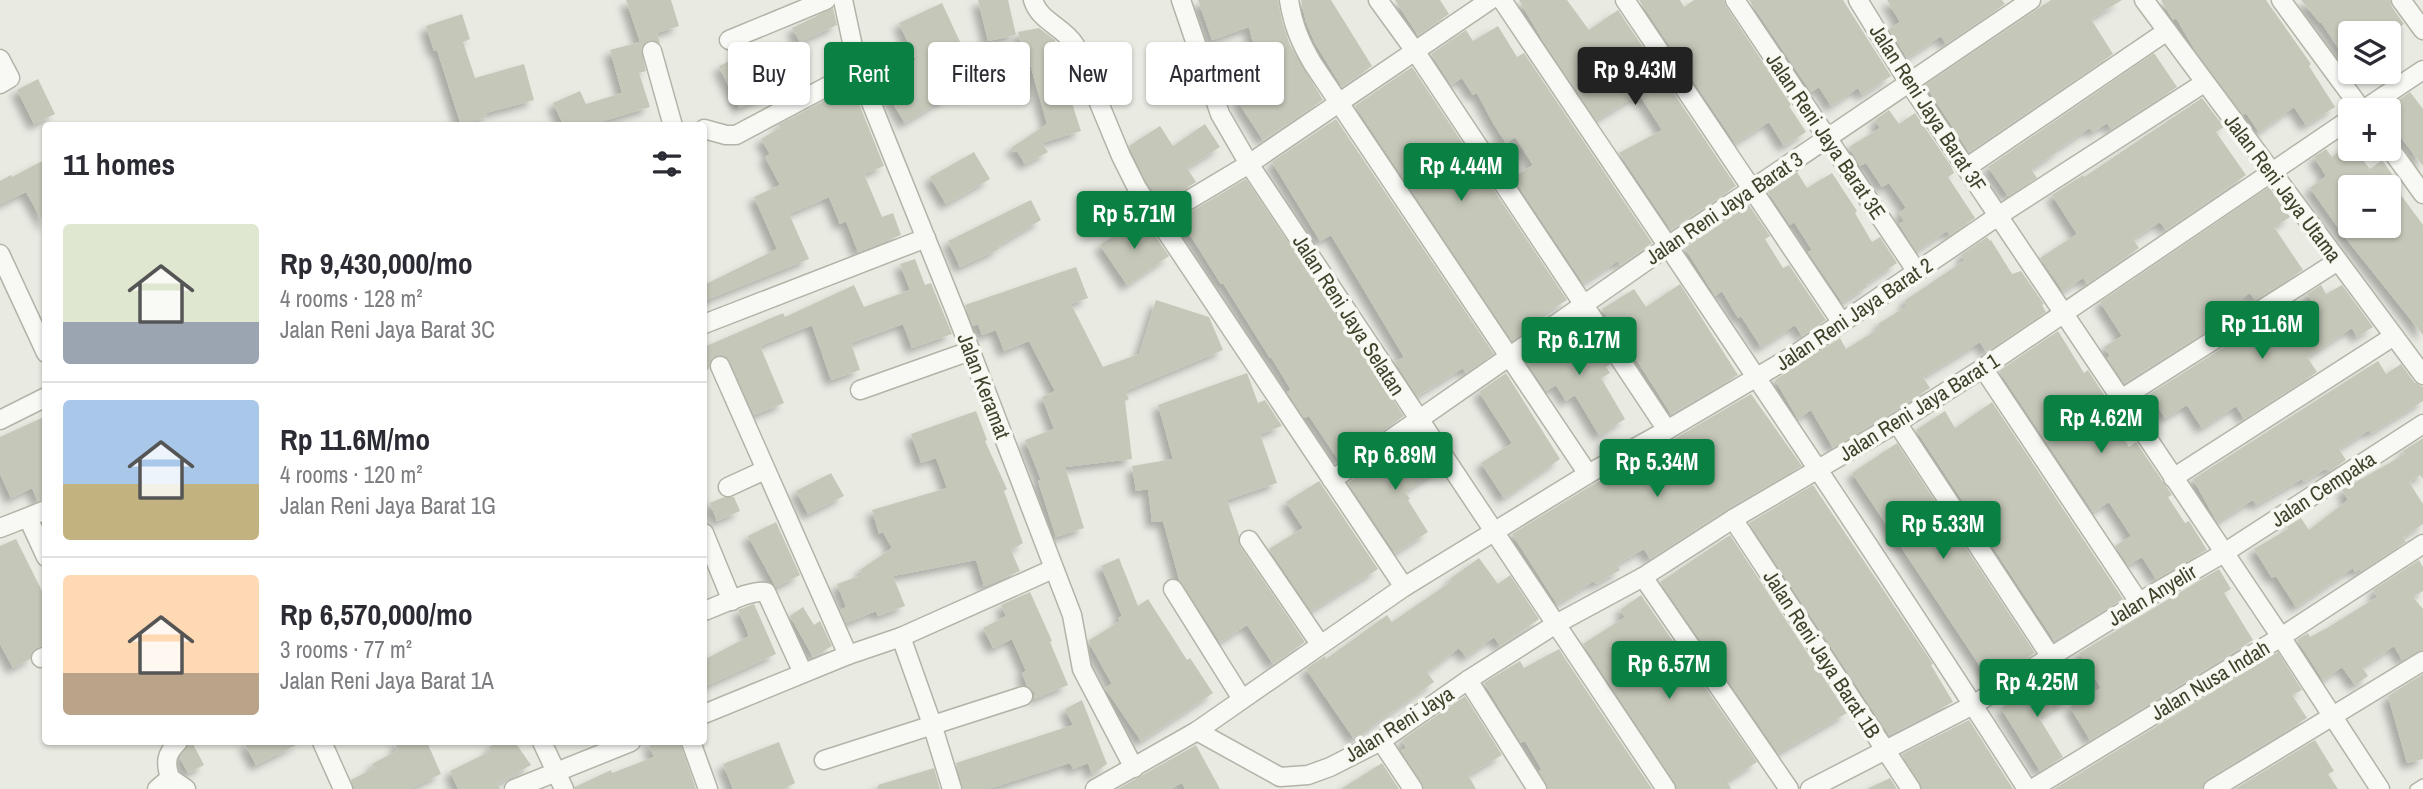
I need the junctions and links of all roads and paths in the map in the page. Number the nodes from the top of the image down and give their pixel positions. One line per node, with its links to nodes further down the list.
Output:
1 (826, 0): 18 (street)
2 (843, 0): 19 (street, Jalan Keramat)
3 (1033, 0): 43 (street)
4 (1181, 0): 37 (street, Jalan Reni Jaya Selatan)
5 (1289, 0): 30 (street)
6 (1378, 0): 21 (street)
7 (1490, 0): 21 (street)
8 (1502, 0): 45 (street)
9 (1625, 0): 40 (street)
10 (1735, 0): 35 (street, Jalan Reni Jaya Barat 3E)
11 (1858, 0): 24 (street, Jalan Reni Jaya Barat 3F)
12 (2031, 0): 24 (street, Jalan Reni Jaya Barat 3)
13 (2144, 0): 17 (street, Jalan Reni Jaya Utama)
14 (2281, 0): 28 (street)
15 (2401, 0): 16 (street)
16 (2423, 30)
17 (2167, 31): 25 (street, Jalan Reni Jaya Utama); 38 (street)
18 (729, 40)
19 (852, 42)
20 (652, 51): 32 (street)
21 (1415, 51): 30 (street); 49 (street)
22 (0, 59): 26 (street)
23 (2423, 70): 29 (street)
24 (1909, 83): 35 (street, Jalan Reni Jaya Barat 3); 38 (street, Jalan Reni Jaya Barat 3F)
25 (2204, 83): 39 (street, Jalan Reni Jaya Utama); 42 (street, Jalan Reni Jaya Barat 2)
26 (0, 84)
27 (824, 88): 34 (street)
28 (2354, 98)
29 (2381, 98)
30 (1339, 101): 37 (street); 56 (street)
31 (872, 105): 44 (street, Jalan Keramat)
32 (672, 122)
33 (2338, 127): 39 (street, Jalan Reni Jaya Barat 1)
34 (707, 130)
35 (1827, 138): 40 (street, Jalan Reni Jaya Barat 3); 48 (street, Jalan Reni Jaya Barat 3E)
36 (2399, 161): 41 (street)
37 (1249, 164): 43 (street); 64 (street, Jalan Reni Jaya Selatan)
38 (1966, 168): 42 (street, Jalan Reni Jaya Barat 3F)
39 (2271, 173): 47 (street, Jalan Reni Jaya Utama); 50 (street, Jalan Reni Jaya Barat 1)
40 (1752, 188): 45 (street, Jalan Reni Jaya Barat 3); 52 (street)
41 (2423, 194)
42 (1998, 216): 48 (street, Jalan Reni Jaya Barat 2); 50 (street, Jalan Reni Jaya Barat 3F)
43 (1157, 219): 73 (street)
44 (926, 238): 51 (street); 55 (street, Jalan Keramat)
45 (1668, 246): 49 (street, Jalan Reni Jaya Barat 3); 60 (street)
46 (0, 254): 54 (street)
47 (2338, 261): 53 (street, Jalan Reni Jaya Utama); 63 (street)
48 (1917, 272): 52 (street, Jalan Reni Jaya Barat 2)
49 (1584, 304): 56 (street, Jalan Reni Jaya Barat 3); 68 (street)
50 (2062, 313): 58 (street, Jalan Reni Jaya Barat 1); 63 (street, Jalan Reni Jaya Barat 3F)
51 (707, 323)
52 (1842, 323): 60 (street, Jalan Reni Jaya Barat 2)
53 (2394, 336): 59 (street, Jalan Reni Jaya Utama); 72 (street)
54 (42, 344)
55 (970, 351): 61 (street); 85 (street, Jalan Keramat)
56 (1509, 357): 64 (street, Jalan Reni Jaya Barat 3); 71 (street)
57 (720, 366): 69 (street)
58 (1983, 368): 66 (street, Jalan Reni Jaya Barat 1); 90 (street)
59 (2423, 375)
60 (1758, 377): 68 (street, Jalan Reni Jaya Barat 2); 70 (street)
61 (860, 390)
62 (42, 399): 65 (street)
63 (2122, 399): 72 (street, Jalan Reni Jaya Barat 3F)
64 (1419, 420): 73 (street, Jalan Reni Jaya Barat 3); 79 (street, Jalan Reni Jaya Selatan)
65 (0, 421)
66 (1897, 423): 70 (street, Jalan Reni Jaya Barat 1); 97 (street)
67 (2423, 424): 84 (street, Jalan Cempaka)
68 (1667, 430): 71 (street, Jalan Reni Jaya Barat 2)
69 (765, 470): 74 (street); 96 (street)
70 (1817, 471): 77 (street, Jalan Reni Jaya Barat 1); 103 (street)
71 (1587, 474): 79 (street, Jalan Reni Jaya Barat 2)
72 (2173, 478): 84 (street, Jalan Reni Jaya Barat 3F)
73 (1332, 480): 87 (street)
74 (728, 487)
75 (42, 512): 76 (street)
76 (28, 518): 78 (street); 83 (street)
77 (1733, 519): 86 (street, Jalan Reni Jaya Barat 1); 114 (street, Jalan Reni Jaya Barat 1B)
78 (1, 526)
79 (1494, 530): 87 (street); 92 (street, Jalan Reni Jaya Selatan)
80 (707, 540): 89 (street)
81 (1249, 540): 95 (street)
82 (2423, 544): 94 (street, Jalan Nusa Indah)
83 (42, 548)
84 (2224, 553): 90 (street, Jalan Anyelir); 94 (street, Jalan Reni Jaya Barat 3F)
85 (1053, 569): 93 (street); 116 (street, Jalan Keramat)
86 (1643, 577): 92 (street, Jalan Reni Jaya Barat 1); 131 (street)
87 (1404, 587): 95 (street)
88 (1173, 589): 102 (street)
89 (732, 601): 91 (street); 99 (street)
90 (2140, 601): 97 (street, Jalan Anyelir)
91 (707, 610)
92 (1556, 624): 100 (street, Jalan Reni Jaya); 130 (street, Jalan Reni Jaya Selatan)
93 (901, 637): 96 (street); 106 (street)
94 (2281, 637): 105 (street, Jalan Reni Jaya Barat 3F); 134 (street, Jalan Nusa Indah)
95 (1320, 644): 102 (street)
96 (848, 655): 99 (street)
97 (2051, 657): 103 (street, Jalan Anyelir)
98 (2423, 661): 105 (street)
99 (803, 674): 104 (street)
100 (1468, 680): 108 (street, Jalan Reni Jaya); 129 (street)
101 (1023, 696): 106 (street)
102 (1242, 699): 107 (street)
103 (1973, 705): 114 (street, Jalan Anyelir); 134 (street)
104 (707, 713)
105 (2332, 716): 135 (street); 136 (street, Jalan Reni Jaya Barat 3F)
106 (932, 724): 115 (street); 126 (street)
107 (1197, 731): 116 (street); 119 (street, Jalan Reni Jaya)
108 (1381, 741): 119 (street, Jalan Reni Jaya); 128 (street)
109 (176, 745): 118 (street)
110 (323, 745): 122 (street)
111 (543, 745): 117 (street)
112 (623, 745): 117 (street)
113 (692, 745): 125 (street)
114 (1886, 751): 132 (street, Jalan Anyelir); 133 (street, Jalan Reni Jaya Barat 1B)
115 (824, 760)
116 (1134, 768): 127 (street)
117 (555, 772): 123 (street); 124 (street)
118 (163, 783): 121 (street)
119 (1284, 783)
120 (2423, 784): 137 (lane)
121 (186, 789)
122 (343, 789)
123 (514, 789)
124 (564, 789)
125 (708, 789)
126 (952, 789)
127 (1095, 789)
128 (1413, 789)
129 (1537, 789)
130 (1666, 789)
131 (1788, 789)
132 (1810, 789)
133 (1911, 789)
134 (2030, 789)
135 (2213, 789)
136 (2380, 789)
137 (2415, 789)

